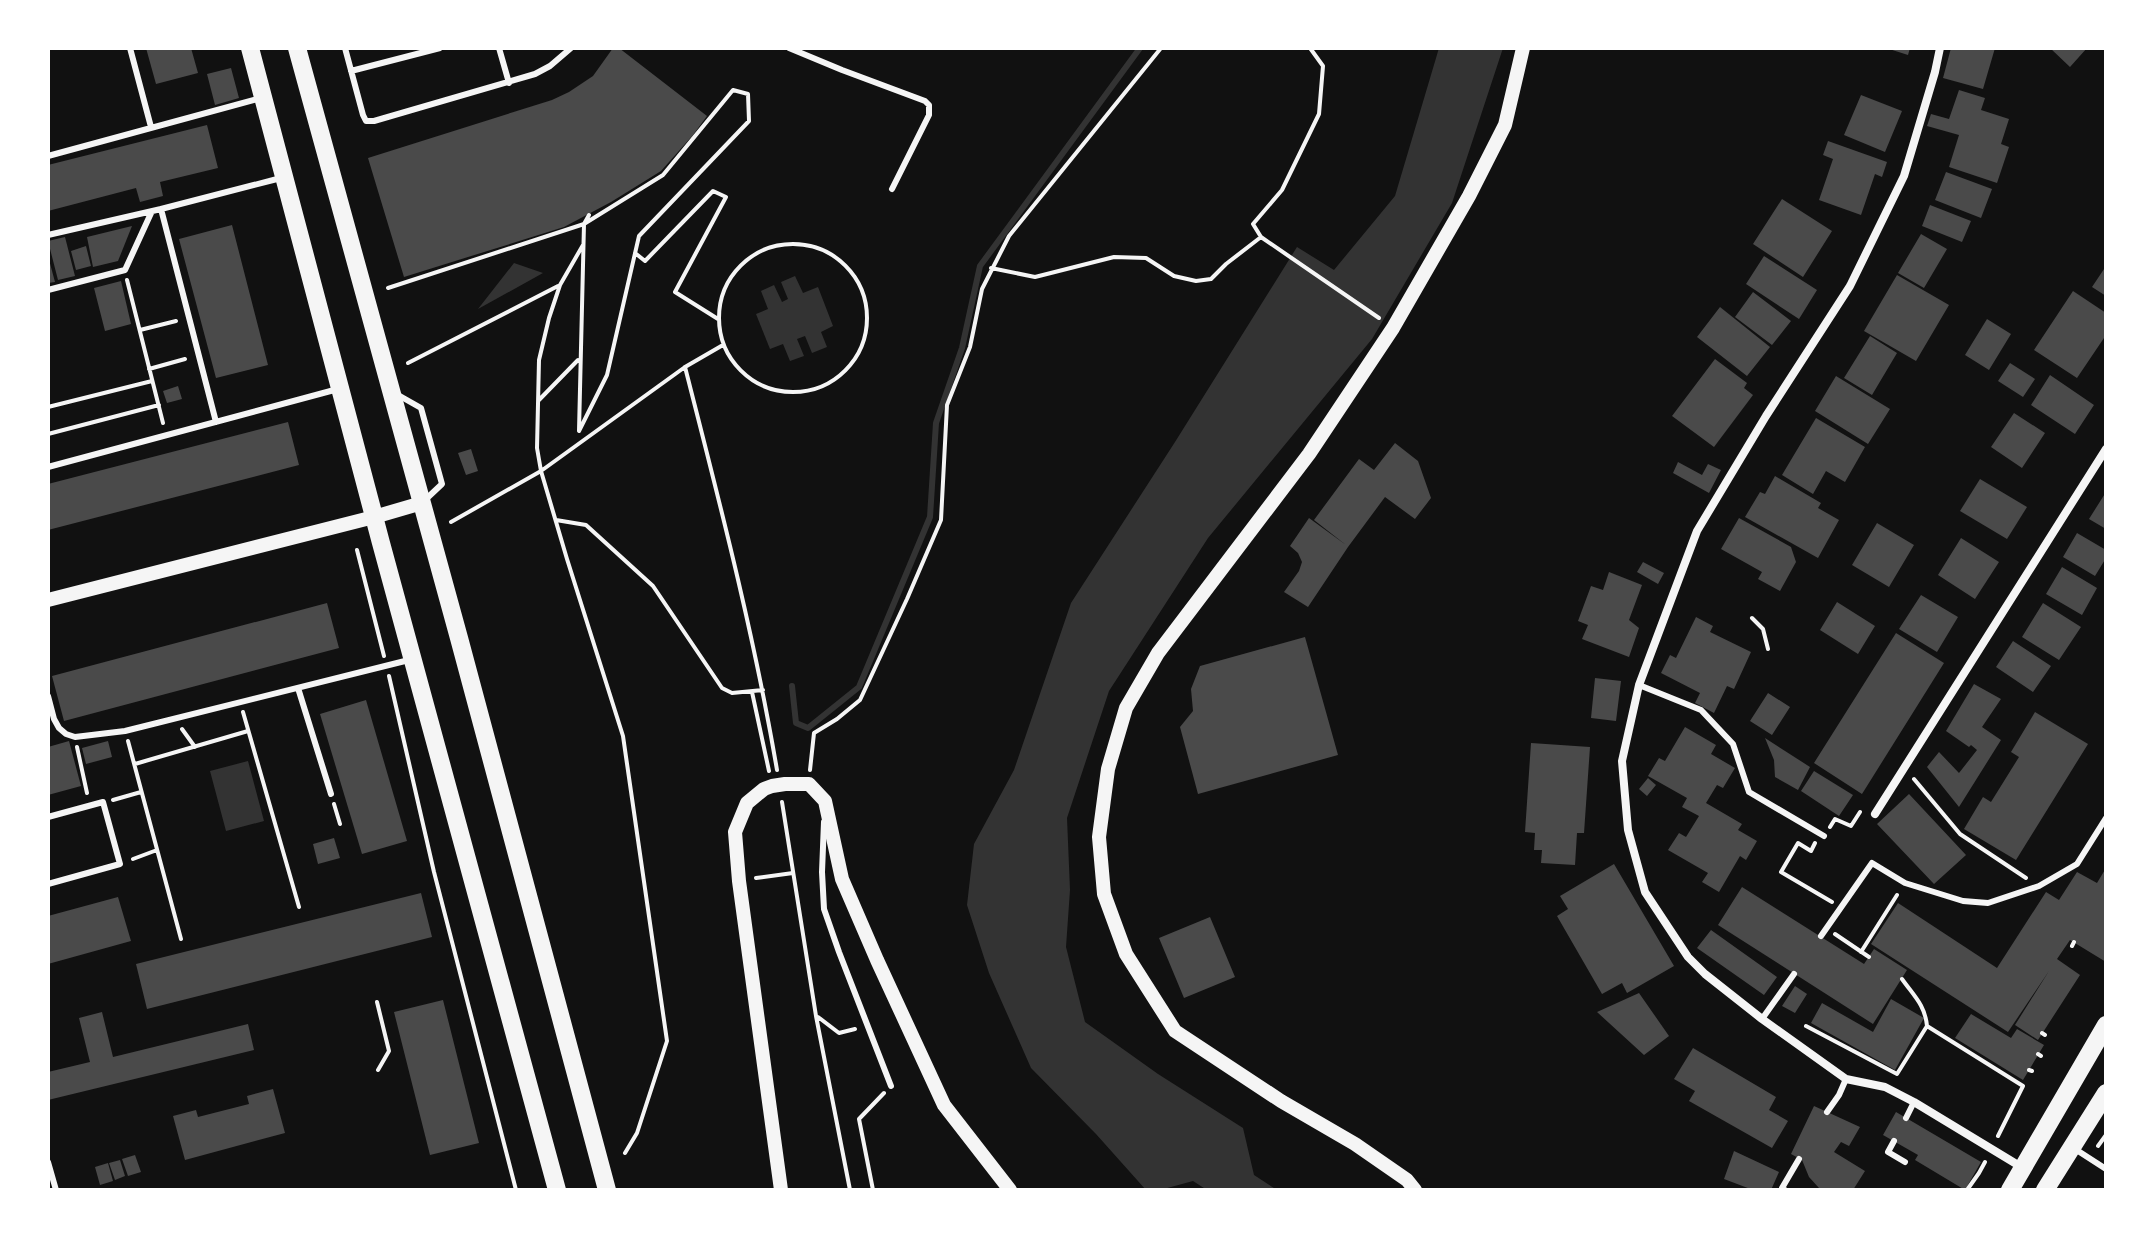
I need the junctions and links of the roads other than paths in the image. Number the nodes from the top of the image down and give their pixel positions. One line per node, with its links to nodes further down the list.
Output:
1 (130, 48): 14 (lane)
2 (250, 48): 13 (main road)
3 (297, 48): 26 (main road)
4 (345, 48): 11 (lane)
5 (440, 48): 11 (lane)
6 (499, 48): 12 (lane)
7 (571, 48): 12 (lane)
8 (789, 48): 17 (lane)
9 (1523, 48): 64 (street)
10 (1940, 48): 30 (street)
11 (351, 71): 12 (lane)
12 (509, 83)
13 (263, 98): 14 (lane); 16 (main road)
14 (151, 127): 15 (lane)
15 (48, 156)
16 (285, 177): 18 (lane); 22 (main road)
17 (892, 189)
18 (161, 209): 19 (lane); 23 (lane)
19 (152, 211): 20 (lane); 21 (lane)
20 (48, 235)
21 (48, 290)
22 (340, 389): 23 (lane); 27 (main road)
23 (216, 422): 25 (lane)
24 (2106, 449): 35 (street)
25 (48, 467)
26 (422, 503): 27 (street); 61 (main road)
27 (374, 517): 28 (street); 29 (main road)
28 (48, 600)
29 (413, 659): 31 (lane); 60 (main road)
30 (1639, 685): 38 (lane); 42 (street)
31 (298, 688): 32 (lane); 33 (lane)
32 (48, 696)
33 (331, 794)
34 (825, 801): 47 (lane); 62 (street); 63 (street)
35 (1875, 814)
36 (48, 817): 39 (lane)
37 (2106, 818): 40 (lane)
38 (1824, 836)
39 (48, 884)
40 (1821, 936)
41 (1794, 974): 42 (lane)
42 (1762, 1019): 45 (street)
43 (2106, 1025): 44 (main road)
44 (2085, 1060): 46 (main road); 57 (main road)
45 (1846, 1079): 49 (street); 50 (lane)
46 (2106, 1083)
47 (891, 1086)
48 (2106, 1093): 53 (main road)
49 (1914, 1102): 51 (lane); 57 (street)
50 (1827, 1112)
51 (1906, 1118)
52 (1894, 1141): 56 (lane)
53 (2072, 1147): 58 (lane); 67 (main road)
54 (1799, 1159): 65 (lane)
55 (48, 1162): 59 (lane)
56 (1905, 1162)
57 (2023, 1168): 66 (main road)
58 (2106, 1169)
59 (56, 1190)
60 (557, 1190)
61 (607, 1190)
62 (781, 1190)
63 (1010, 1190)
64 (1415, 1190)
65 (1785, 1190)
66 (2010, 1190)
67 (2045, 1190)

